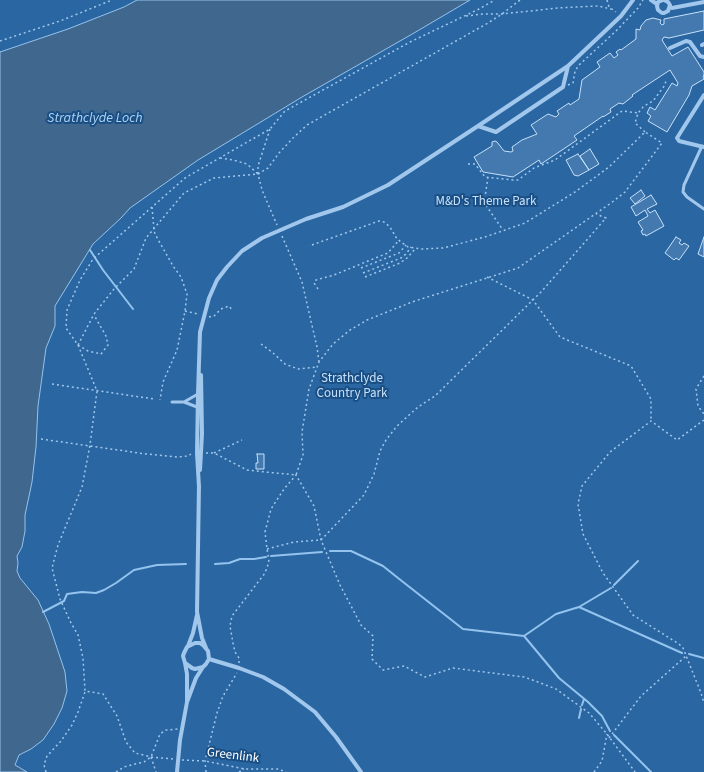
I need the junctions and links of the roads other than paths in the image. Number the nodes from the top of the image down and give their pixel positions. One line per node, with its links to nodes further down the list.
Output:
1 (633, 0): 10 (street)
2 (651, 0): 6 (street)
3 (664, 0): 6 (street); 7 (street)
4 (687, 2): 5 (street); 7 (street)
5 (704, 2)
6 (657, 4): 7 (street)
7 (670, 7)
8 (670, 48): 9 (street)
9 (704, 57)
10 (568, 66): 12 (street); 12 (street)
11 (704, 95): 13 (street)
12 (478, 126): 15 (street)
13 (703, 147): 14 (lane)
14 (704, 208)
15 (204, 317): 16 (street); 20 (street)
16 (198, 394): 18 (lane); 19 (street)
17 (172, 402): 18 (lane)
18 (184, 402): 19 (lane)
19 (198, 407): 20 (street)
20 (199, 488): 21 (street)
21 (197, 612): 22 (street); 23 (street)
22 (188, 647): 23 (street); 25 (street)
23 (206, 648): 24 (street)
24 (209, 659): 26 (street); 29 (street)
25 (186, 663): 26 (street); 27 (street)
26 (203, 667): 27 (street)
27 (187, 702): 28 (street)
28 (177, 772)
29 (360, 772)

